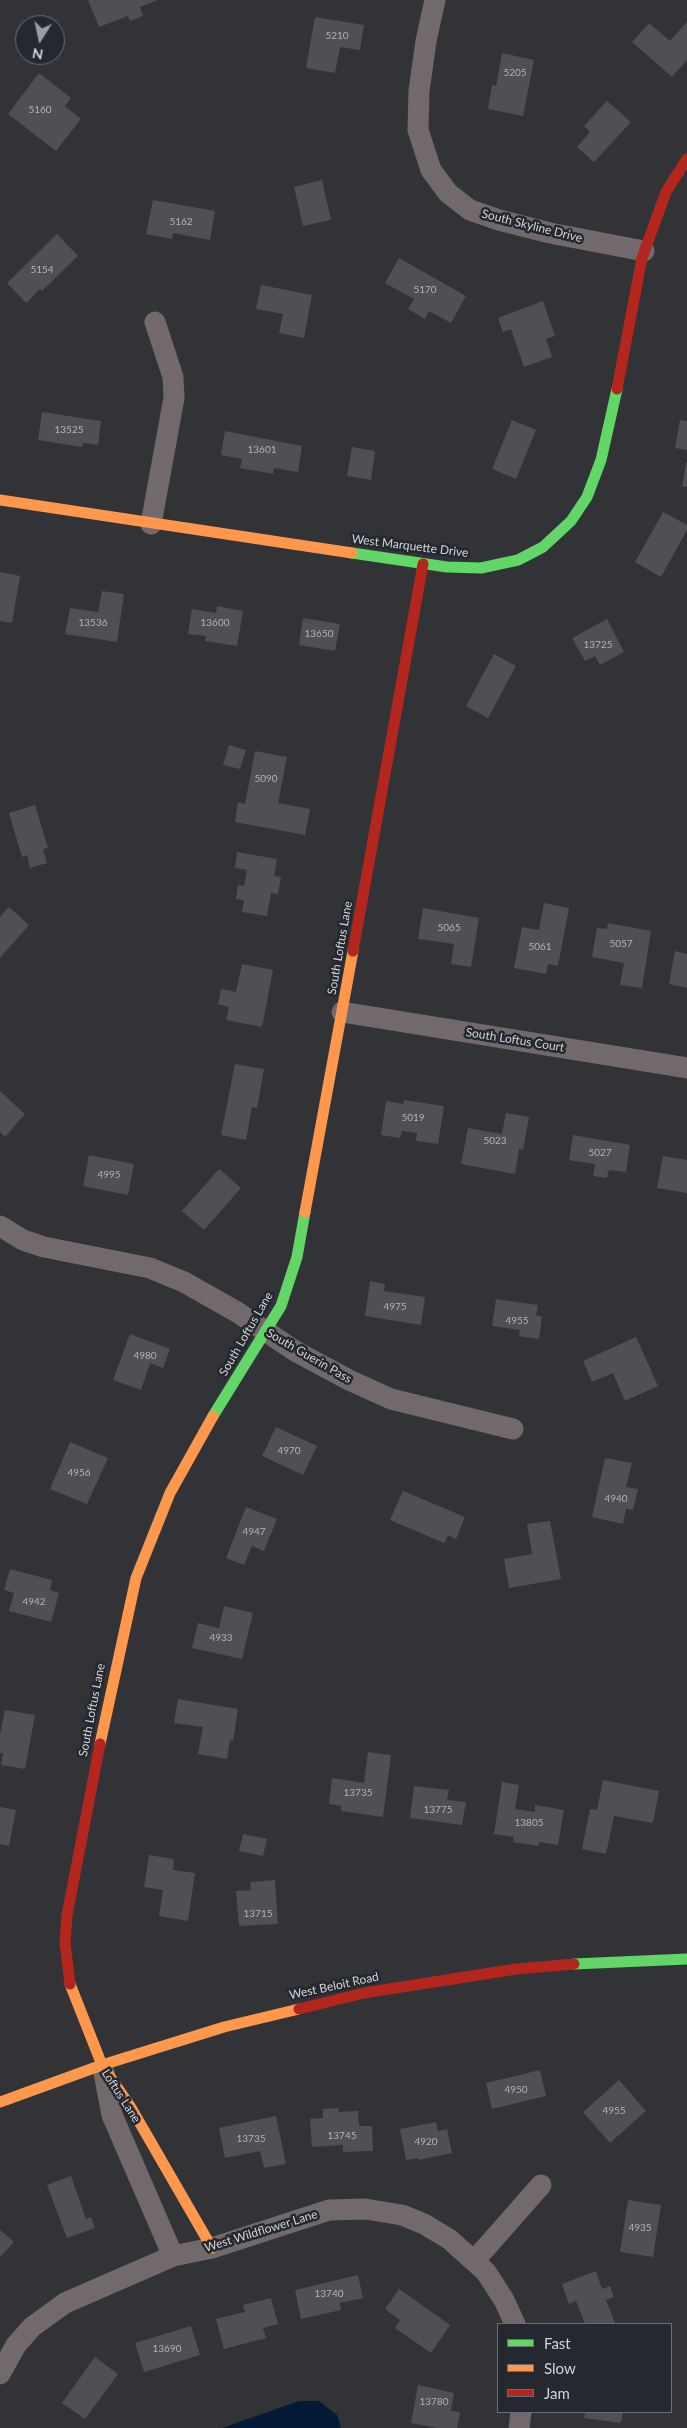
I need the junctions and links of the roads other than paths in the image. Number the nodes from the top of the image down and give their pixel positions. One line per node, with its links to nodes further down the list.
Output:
1 (435, 0): 3 (street, South Skyline Drive)
2 (687, 158): 3 (street, West Marquette Drive)
3 (644, 252): 7 (street, West Marquette Drive)
4 (155, 322): 6 (street)
5 (0, 500): 6 (street, West Marquette Drive)
6 (151, 524): 7 (street, West Marquette Drive)
7 (423, 564): 8 (street, South Loftus Lane)
8 (342, 1012): 9 (street, South Loftus Court); 11 (street, South Loftus Lane)
9 (687, 1068)
10 (0, 1226): 11 (street, South Guerin Pass)
11 (265, 1332): 12 (street, South Guerin Pass); 14 (street, South Loftus Lane)
12 (513, 1429)
13 (687, 1959): 14 (street, West Beloit Road)
14 (102, 2065): 15 (street, West Beloit Road); 17 (street, Loftus Lane); 18 (street, Loftus Lane)
15 (0, 2102)
16 (541, 2185): 19 (street)
17 (212, 2248): 18 (street, West Wildflower Lane); 19 (street, West Wildflower Lane)
18 (173, 2256): 21 (street, West Wildflower Lane)
19 (475, 2260): 20 (street, West Wildflower Lane)
20 (515, 2323)
21 (0, 2374)
22 (521, 2413): 23 (street)
23 (519, 2428)

